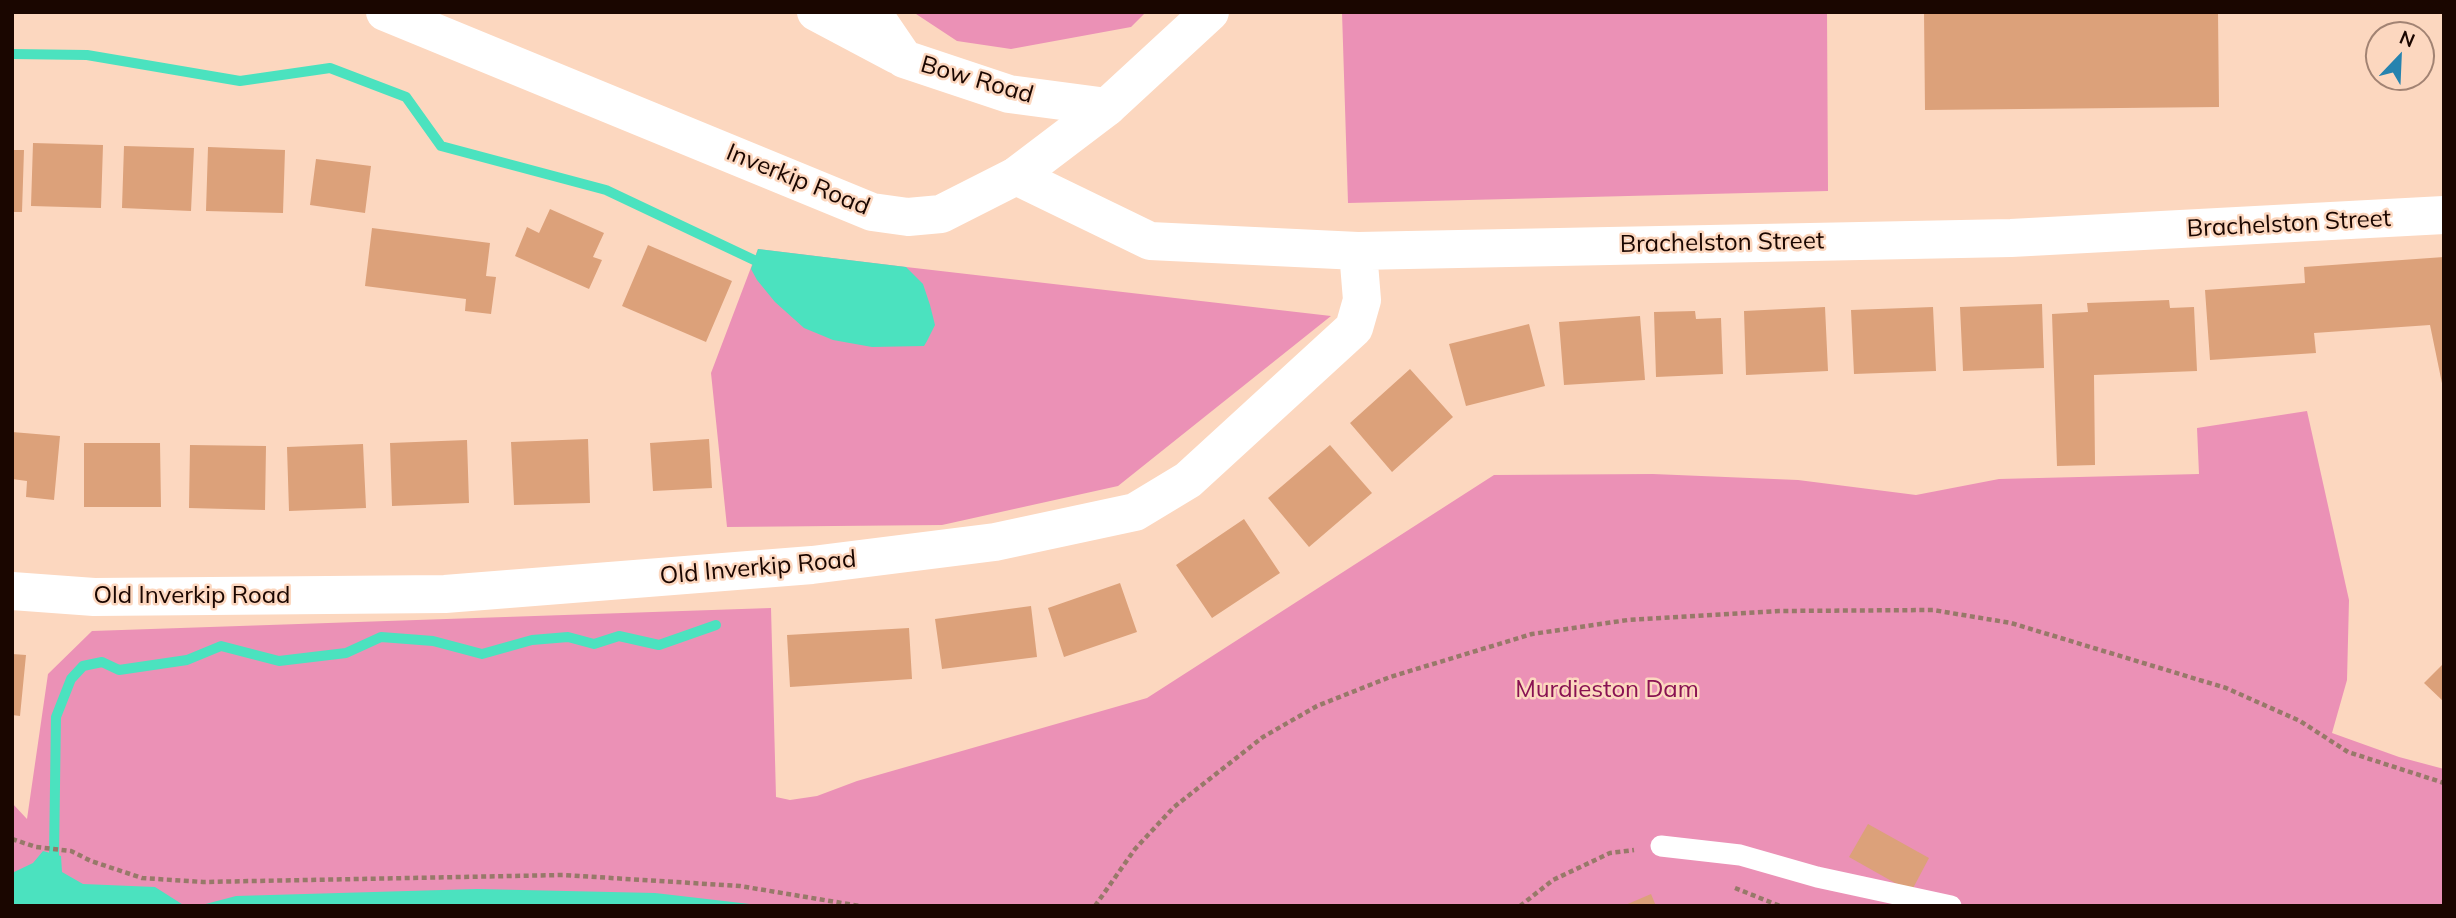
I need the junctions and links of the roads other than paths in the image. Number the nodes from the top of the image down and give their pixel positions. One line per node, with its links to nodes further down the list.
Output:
1 (385, 12): 7 (main road, Inverkip Road)
2 (816, 12): 5 (main road)
3 (872, 12): 5 (main road, Bow Road)
4 (1210, 12): 6 (main road, Inverkip Road)
5 (904, 59): 6 (main road, Bow Road)
6 (1107, 107): 7 (main road, Inverkip Road)
7 (1016, 176): 9 (main road, Brachelston Street)
8 (2444, 215): 9 (main road, Brachelston Street)
9 (1358, 251): 10 (main road, Old Inverkip Road)
10 (12, 591)
11 (1661, 846): 12 (lane)
12 (1951, 906)

